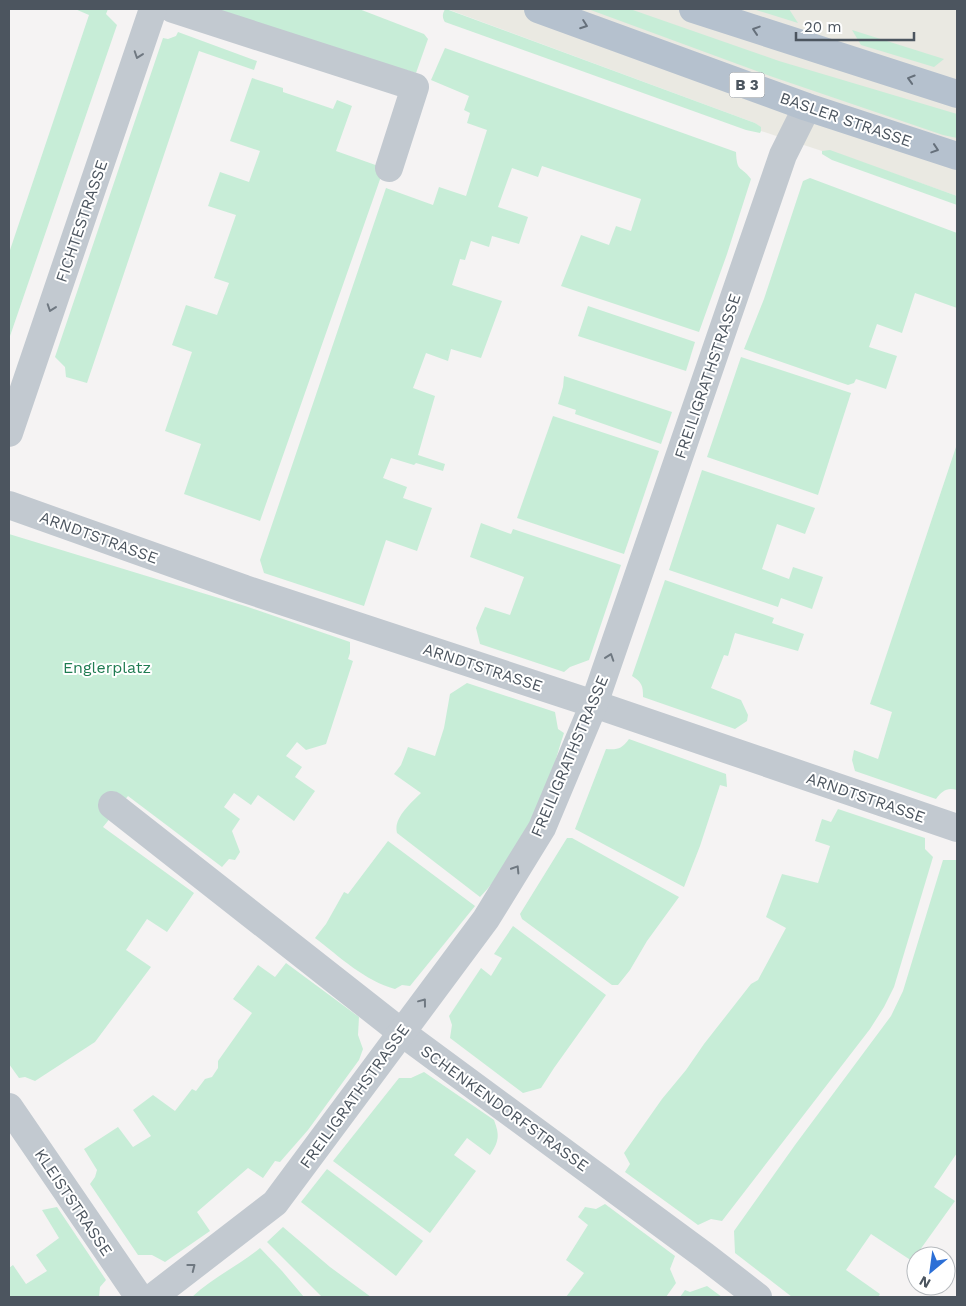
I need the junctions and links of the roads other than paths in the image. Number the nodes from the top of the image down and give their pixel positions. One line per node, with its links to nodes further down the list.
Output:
1 (153, 9): 9 (street, FICHTESTRASSE, one-way to 9)
2 (173, 9): 8 (street)
3 (538, 9): 6 (main road, BASLER STRASSE / B 3, one-way to 6)
4 (693, 9): 5 (main road, one-way to 4)
5 (956, 90)
6 (807, 107): 7 (main road, BASLER STRASSE / B 3, one-way to 7); 11 (street, FREILIGRATHSTRASSE, one-way to 6)
7 (957, 156)
8 (389, 168)
9 (9, 433)
10 (9, 505): 11 (street, ARNDTSTRASSE)
11 (594, 704): 13 (street, ARNDTSTRASSE); 14 (street, FREILIGRATHSTRASSE, one-way to 11)
12 (112, 805): 14 (street, SCHENKENDORFSTRASSE)
13 (957, 828)
14 (401, 1032): 17 (street, FREILIGRATHSTRASSE, one-way to 14); 18 (street, SCHENKENDORFSTRASSE)
15 (9, 1107): 16 (street, KLEISTSTRASSE)
16 (139, 1297)
17 (153, 1297)
18 (758, 1297)

